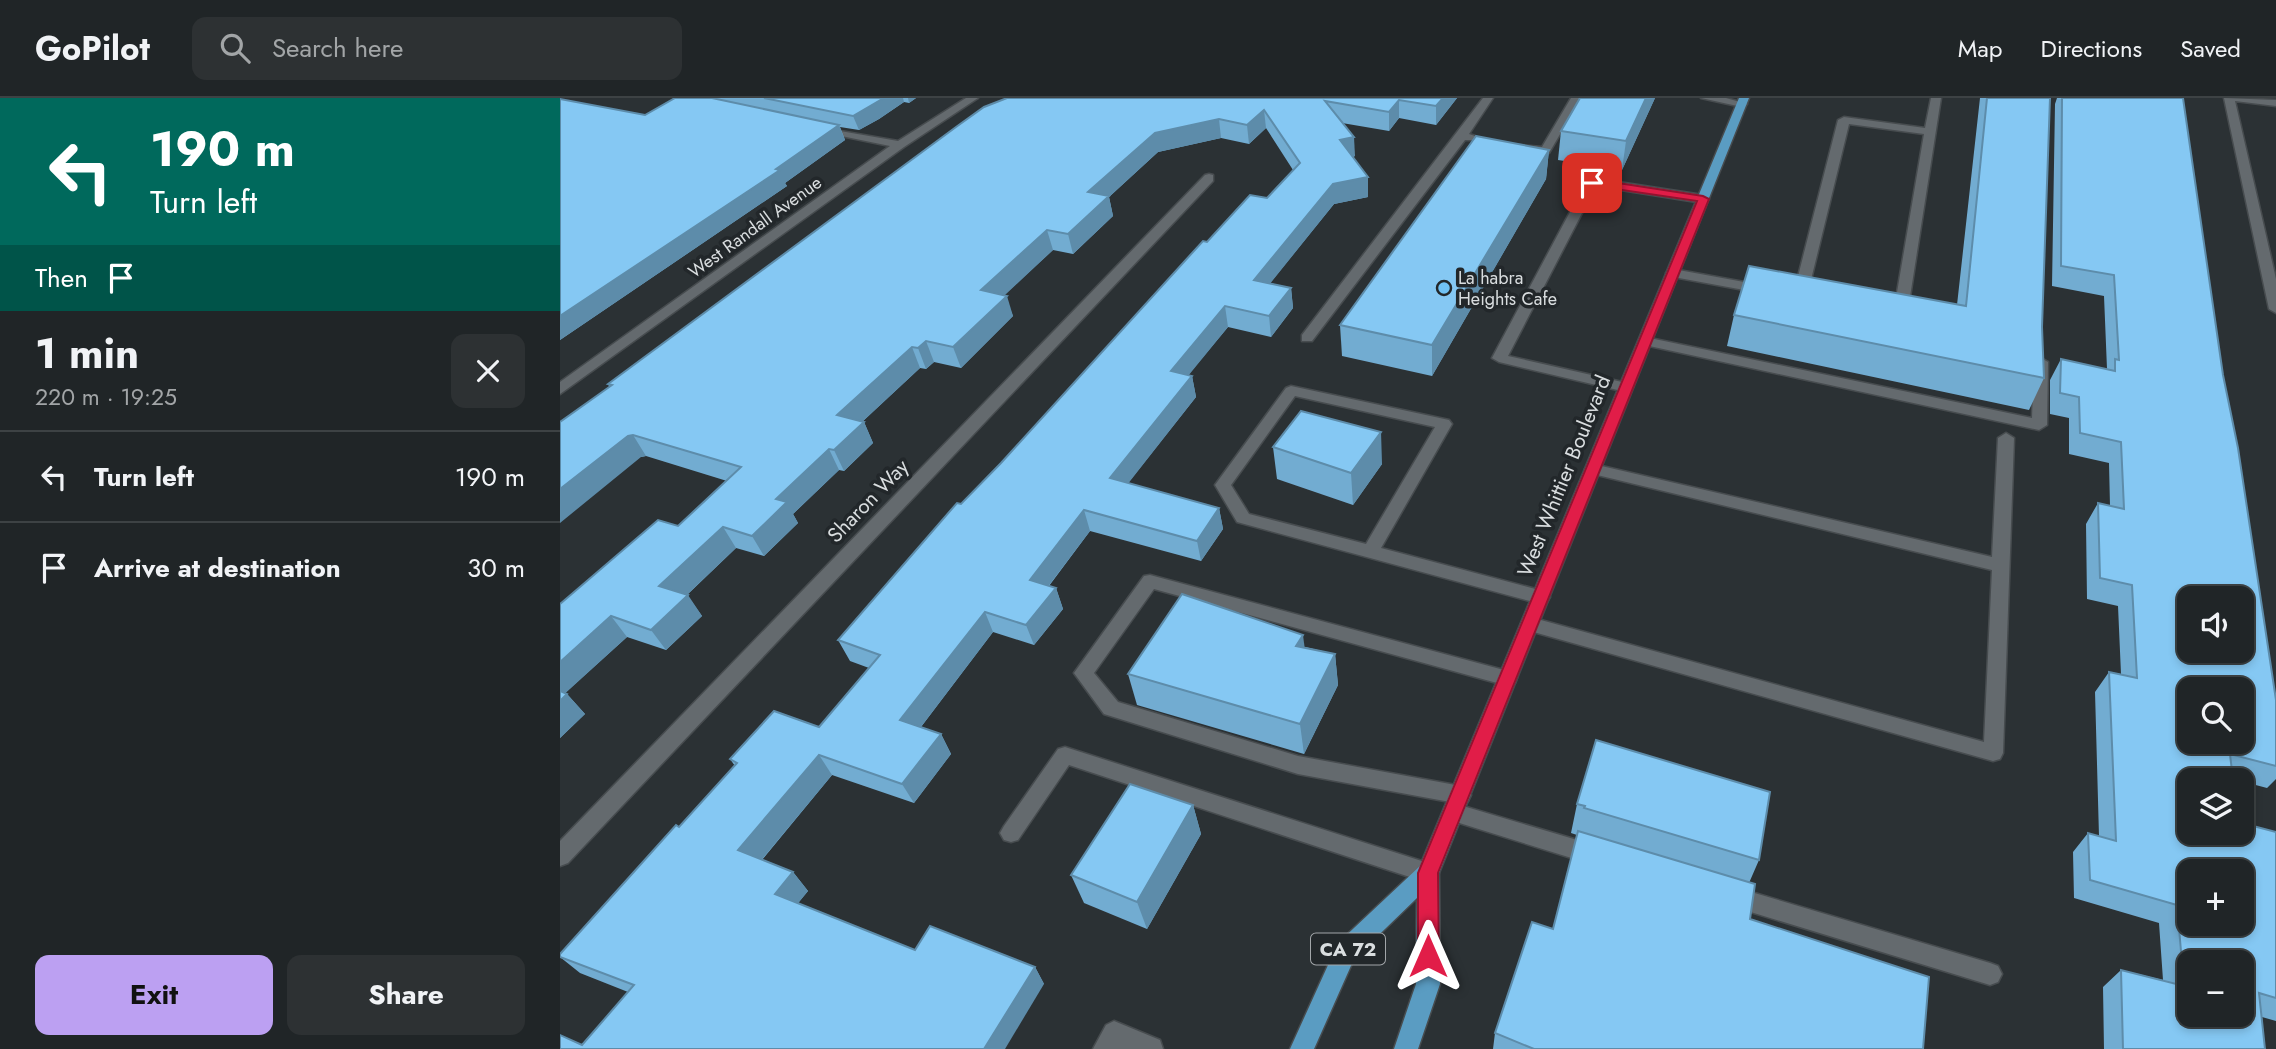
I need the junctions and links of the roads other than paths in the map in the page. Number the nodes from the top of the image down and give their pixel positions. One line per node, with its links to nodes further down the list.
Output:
1 (973, 98): 14 (street, West Randall Avenue)
2 (1488, 98): 12 (street)
3 (1576, 98): 15 (street)
4 (1706, 98): 8 (street)
5 (1936, 98): 11 (street)
6 (2229, 98): 19 (street)
7 (2238, 98): 9 (street)
8 (1743, 101): 17 (main road, West Whittier Boulevard / CA 72)
9 (2276, 103)
10 (804, 126): 14 (street)
11 (1931, 132): 18 (street); 20 (street)
12 (1462, 136): 13 (street); 21 (street)
13 (1486, 140)
14 (900, 145): 25 (street, West Randall Avenue)
15 (1509, 145)
16 (1209, 178): 35 (street, Sharon Way)
17 (1703, 199): 18 (main road, West Whittier Boulevard / CA 72); 24 (street)
18 (1673, 274): 22 (main road, West Whittier Boulevard / CA 72)
19 (2276, 309)
20 (1889, 314)
21 (1307, 338)
22 (1645, 341): 23 (street); 24 (main road, West Whittier Boulevard / CA 72)
23 (2041, 343)
24 (1626, 387): 27 (main road, West Whittier Boulevard / CA 72)
25 (560, 389)
26 (2006, 438): 29 (street)
27 (1593, 469): 29 (street); 30 (main road, West Whittier Boulevard / CA 72)
28 (1370, 552): 28 (street); 30 (street)
29 (2002, 566): 31 (street)
30 (1541, 597): 31 (main road, West Whittier Boulevard / CA 72)
31 (1530, 624): 32 (main road, West Whittier Boulevard / CA 72)
32 (1508, 678): 33 (main road, West Whittier Boulevard / CA 72); 33 (street)
33 (1457, 804): 36 (street); 37 (main road, West Whittier Boulevard / CA 72)
34 (1011, 833): 37 (street)
35 (560, 856)
36 (1610, 860)
37 (1428, 873): 42 (main road, West Whittier Boulevard / CA 72); 43 (main road, West Whittier Boulevard / CA 72)
38 (1715, 891): 39 (street)
39 (1990, 974)
40 (1105, 1049): 41 (street)
41 (1151, 1049)
42 (1302, 1049)
43 (1406, 1049)

